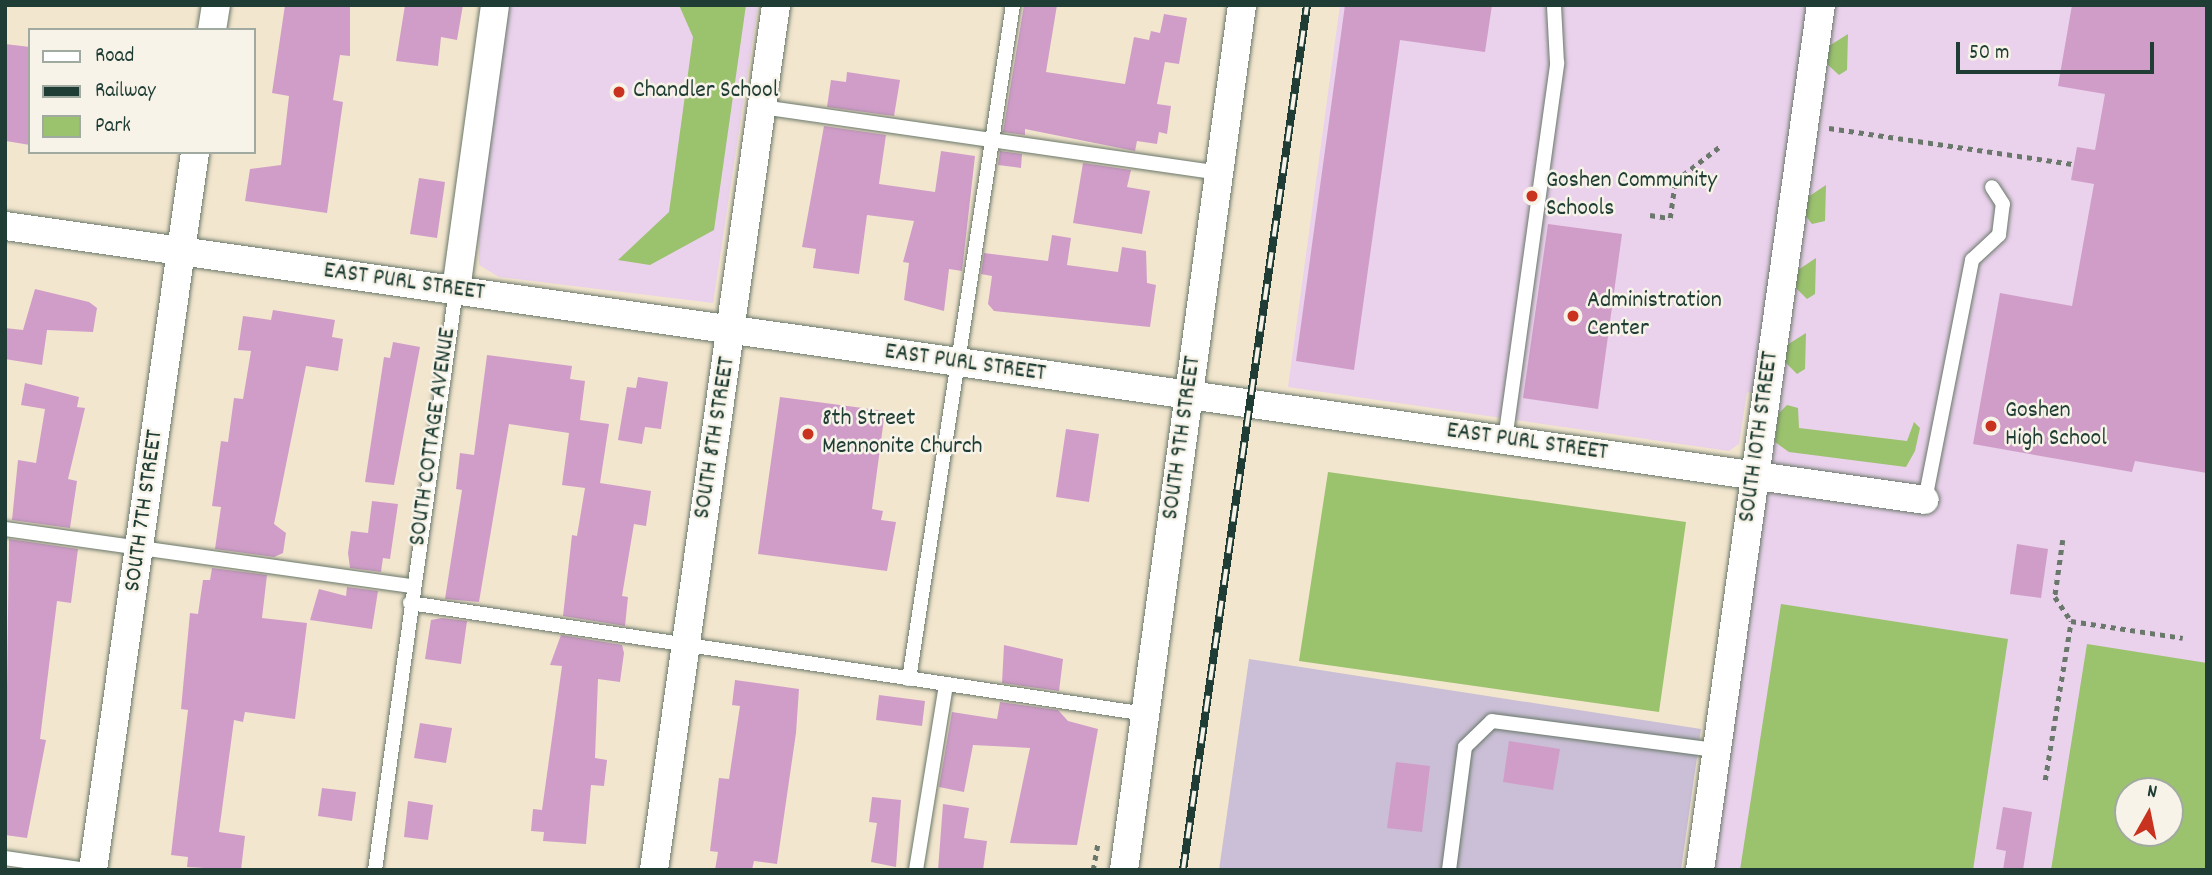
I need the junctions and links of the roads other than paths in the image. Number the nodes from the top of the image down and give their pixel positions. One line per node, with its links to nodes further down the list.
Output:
1 (216, 5): 8 (street)
2 (495, 5): 16 (street, SOUTH COTTAGE AVENUE)
3 (776, 5): 9 (street, SOUTH 8TH STREET)
4 (1013, 5): 10 (lane)
5 (1242, 5): 12 (street, SOUTH 9TH STREET)
6 (1553, 5): 20 (lane)
7 (1821, 5): 21 (street, SOUTH 10TH STREET)
8 (212, 28)
9 (762, 107): 10 (lane); 17 (street, SOUTH 8TH STREET)
10 (993, 141): 12 (lane); 18 (lane)
11 (195, 154): 15 (street, SOUTH 7TH STREET)
12 (1220, 173): 19 (street, SOUTH 9TH STREET)
13 (1992, 187): 22 (lane)
14 (5, 226): 15 (street, EAST PURL STREET)
15 (182, 252): 16 (street, EAST PURL STREET); 24 (street, SOUTH 7TH STREET)
16 (456, 290): 17 (street, EAST PURL STREET); 25 (lane, SOUTH COTTAGE AVENUE)
17 (732, 330): 18 (street, EAST PURL STREET); 27 (street, SOUTH 8TH STREET)
18 (958, 363): 19 (street, EAST PURL STREET); 28 (lane)
19 (1188, 396): 20 (street, EAST PURL STREET); 30 (street, SOUTH 9TH STREET)
20 (1505, 440): 21 (street, EAST PURL STREET)
21 (1754, 475): 22 (street, EAST PURL STREET); 31 (street, SOUTH 10TH STREET)
22 (1926, 500)
23 (5, 529): 24 (lane)
24 (139, 549): 25 (lane); 34 (street, SOUTH 7TH STREET)
25 (412, 586): 26 (lane, SOUTH COTTAGE AVENUE)
26 (410, 603): 27 (lane); 35 (lane, SOUTH COTTAGE AVENUE)
27 (685, 646): 28 (lane); 36 (street, SOUTH 8TH STREET)
28 (909, 679): 29 (lane)
29 (946, 684): 30 (lane); 37 (lane)
30 (1146, 714): 38 (street, SOUTH 9TH STREET)
31 (1716, 750): 39 (lane); 40 (street, SOUTH 10TH STREET)
32 (5, 858): 33 (lane)
33 (86, 870)
34 (93, 870)
35 (376, 870)
36 (654, 870)
37 (916, 870)
38 (1124, 870)
39 (1449, 870)
40 (1700, 870)

